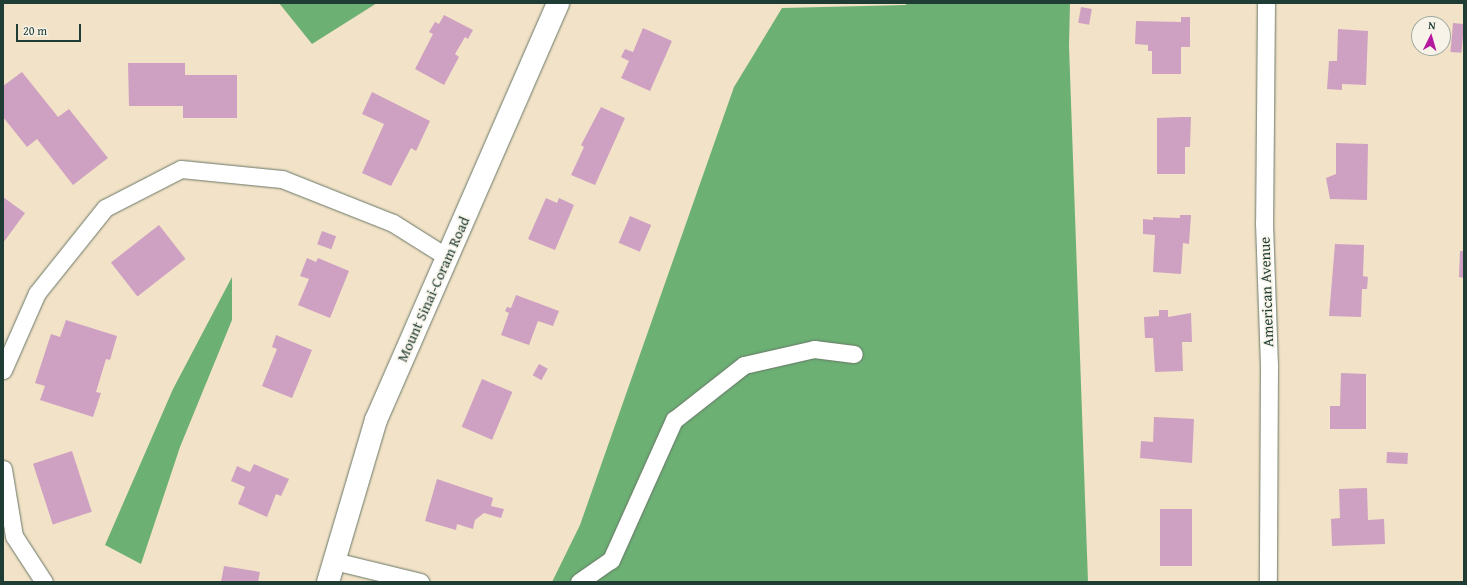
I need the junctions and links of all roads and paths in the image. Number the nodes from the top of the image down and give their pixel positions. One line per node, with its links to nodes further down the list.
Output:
1 (558, 3): 3 (main road, Mount Sinai-Coram Road)
2 (1266, 3): 12 (street, American Avenue)
3 (447, 257): 5 (street); 7 (main road, Mount Sinai-Coram Road)
4 (854, 354): 11 (street)
5 (3, 370)
6 (3, 469): 8 (street)
7 (334, 561): 9 (main road, Mount Sinai-Coram Road); 10 (street)
8 (44, 582)
9 (328, 582)
10 (420, 582)
11 (578, 582)
12 (1268, 582)

